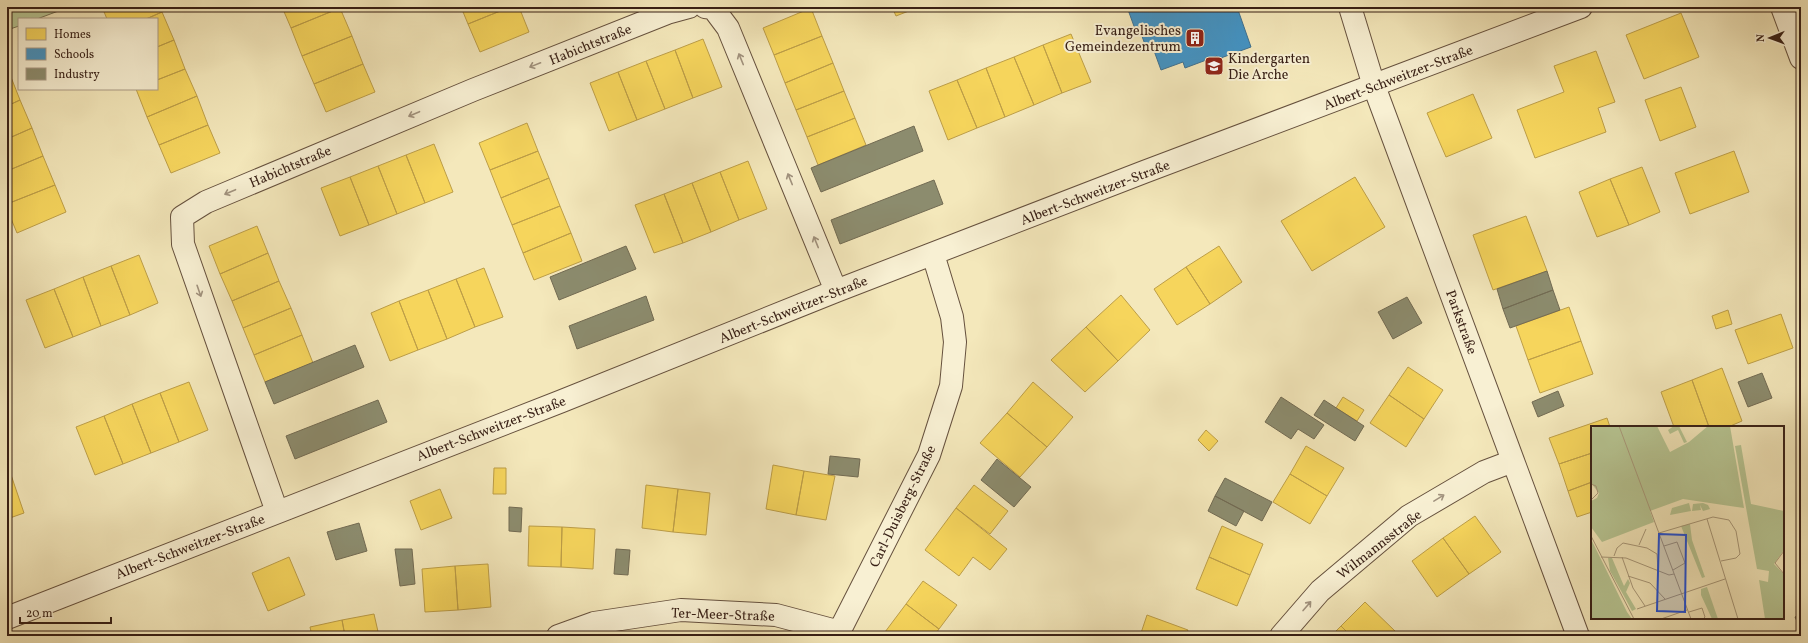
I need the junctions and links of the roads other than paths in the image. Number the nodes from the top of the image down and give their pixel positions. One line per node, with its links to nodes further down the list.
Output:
1 (689, 7): 11 (street, Habichtstraße, one-way to 11)
2 (705, 7): 9 (street, one-way to 2)
3 (1350, 7): 7 (street, Parkstraße)
4 (1581, 7): 7 (street, Albert-Schweitzer-Straße)
5 (1782, 7): 6 (street)
6 (1801, 58)
7 (1374, 86): 8 (street, Albert-Schweitzer-Straße); 10 (street, Parkstraße)
8 (933, 254): 9 (street, Albert-Schweitzer-Straße); 13 (street, Carl-Duisberg-Straße)
9 (836, 292): 11 (street, Albert-Schweitzer-Straße)
10 (1513, 461): 15 (street, Wilmannsstraße, one-way to 10); 16 (street, Parkstraße)
11 (277, 512): 12 (street, Albert-Schweitzer-Straße)
12 (7, 618)
13 (839, 634): 14 (street, Ter-Meer-Straße)
14 (558, 636)
15 (1281, 636)
16 (1578, 636)

